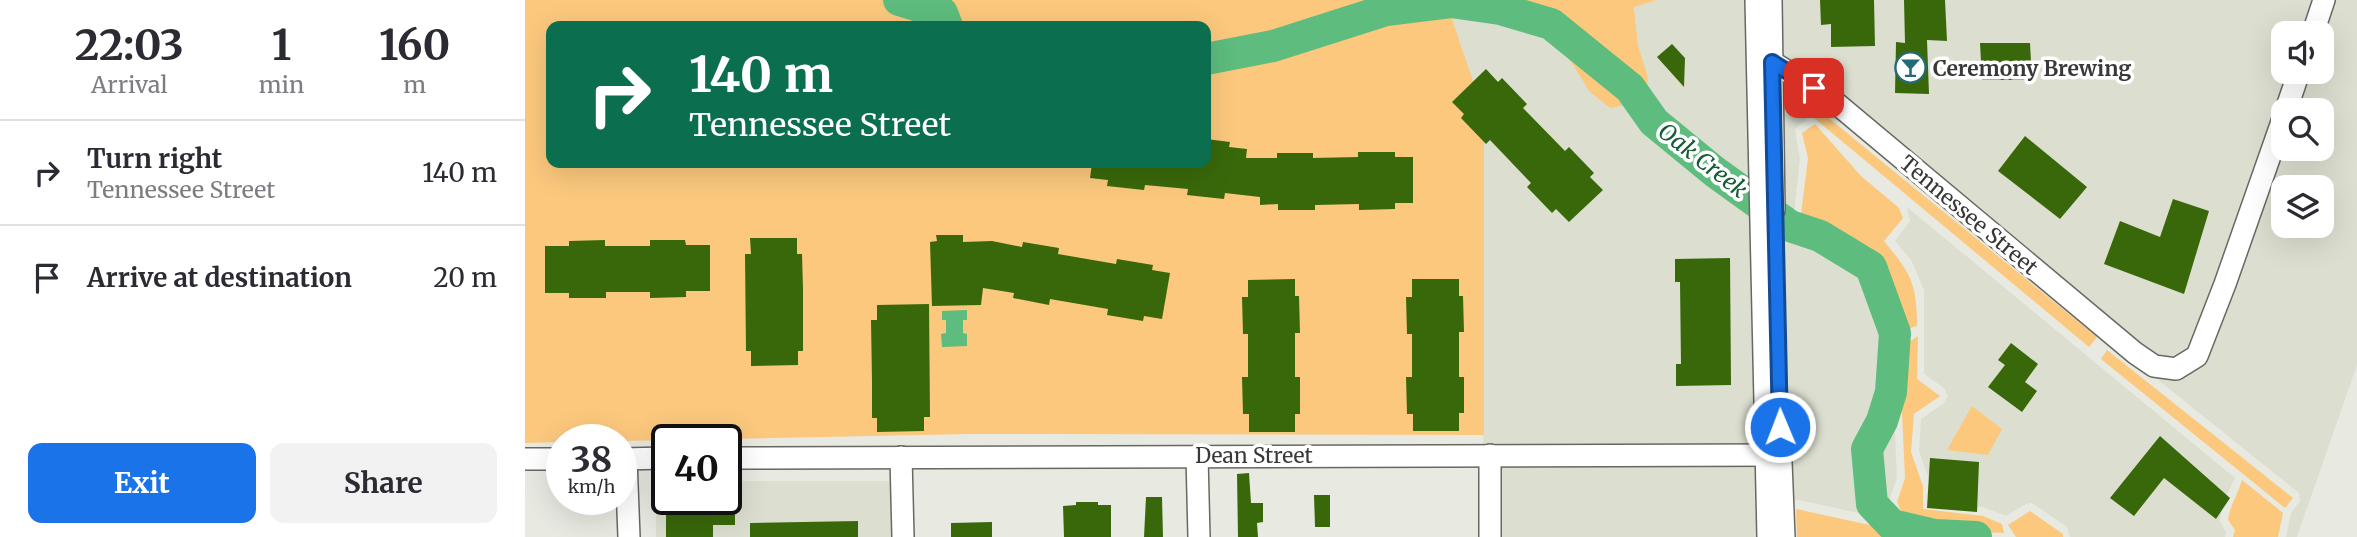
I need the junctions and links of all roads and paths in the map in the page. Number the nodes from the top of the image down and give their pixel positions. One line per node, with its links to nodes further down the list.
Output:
1 (1755, 0): 7 (street)
2 (1771, 0): 5 (street)
3 (2324, 0): 4 (street)
4 (2317, 21)
5 (1772, 62): 6 (street, Tennessee Street); 7 (street)
6 (2271, 153)
7 (1765, 168): 9 (street)
8 (1490, 455): 9 (street, Dean Street); 10 (street, Dean Street); 19 (street)
9 (1774, 455): 20 (street); 21 (street)
10 (1198, 456): 11 (street, Dean Street); 18 (street)
11 (901, 457): 12 (street, Dean Street); 17 (street)
12 (742, 458)
13 (525, 459): 14 (street)
14 (546, 459)
15 (628, 515): 16 (street)
16 (629, 537)
17 (903, 537)
18 (1199, 537)
19 (1490, 537)
20 (1768, 537)
21 (1783, 537)

